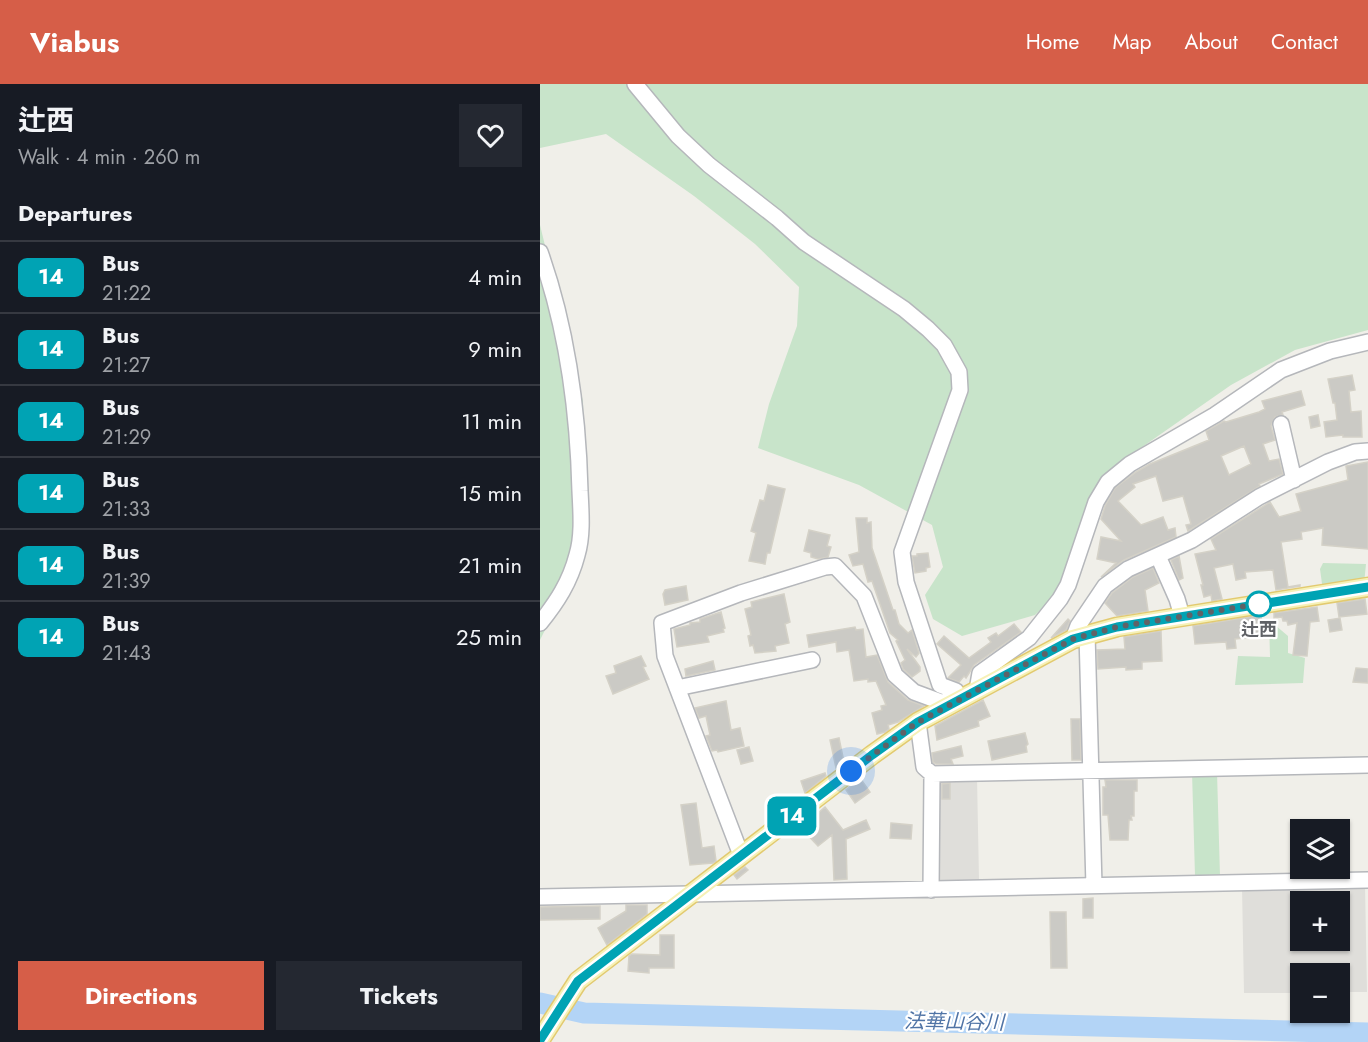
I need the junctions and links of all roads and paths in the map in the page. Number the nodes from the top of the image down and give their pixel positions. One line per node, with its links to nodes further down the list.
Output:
1 (635, 84): 17 (street)
2 (540, 252): 12 (street)
3 (1368, 342): 8 (street)
4 (1281, 424): 6 (street)
5 (1368, 451): 6 (street)
6 (1294, 480): 9 (street)
7 (1100, 521): 8 (street)
8 (1080, 550): 16 (street)
9 (1158, 556): 11 (street); 13 (street)
10 (1368, 587): 11 (main road)
11 (1182, 616): 13 (main road)
12 (540, 623)
13 (1080, 637): 16 (main road); 20 (street)
14 (812, 660): 15 (street)
15 (677, 688): 17 (street); 22 (street)
16 (977, 690): 17 (main road)
17 (960, 699): 18 (main road)
18 (918, 722): 21 (street); 22 (main road)
19 (1368, 765): 20 (street)
20 (1091, 771): 21 (street); 24 (street)
21 (932, 774): 25 (street)
22 (741, 855): 26 (main road)
23 (1368, 880): 24 (street)
24 (1094, 886): 25 (street)
25 (931, 890): 26 (street)
26 (688, 896): 27 (street); 28 (main road)
27 (540, 897)
28 (541, 1039)

